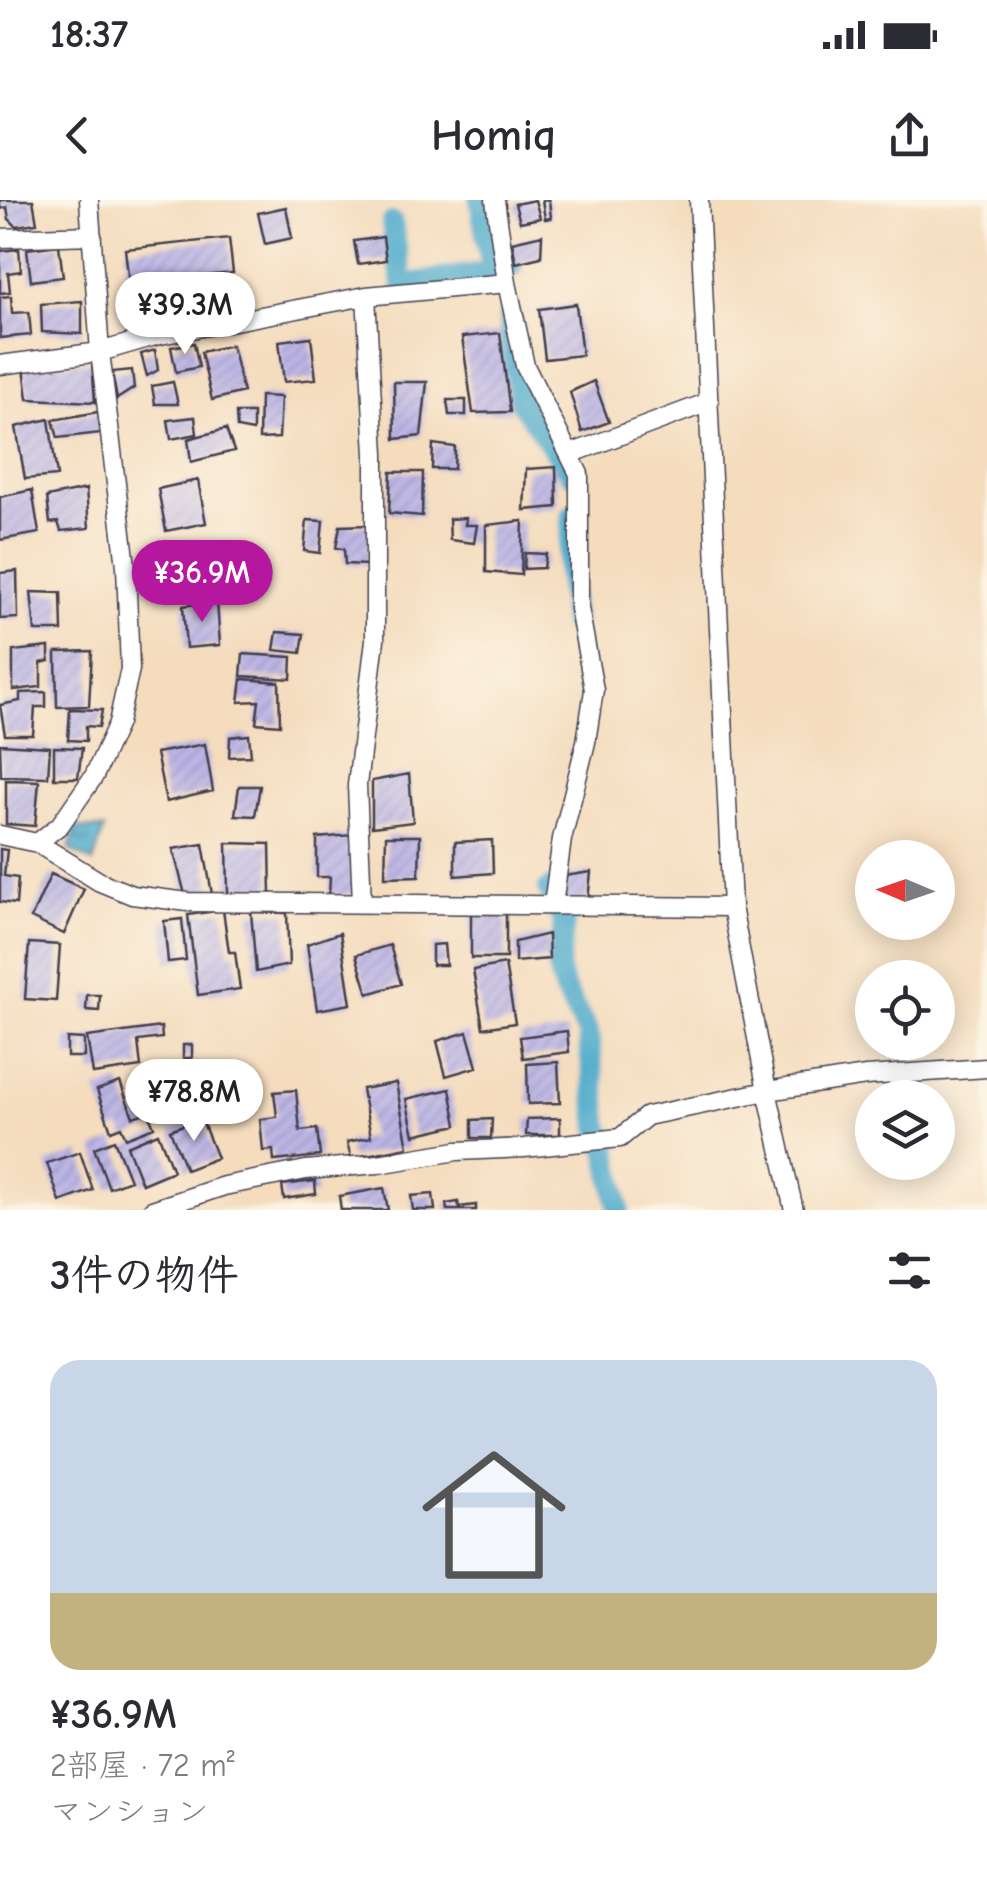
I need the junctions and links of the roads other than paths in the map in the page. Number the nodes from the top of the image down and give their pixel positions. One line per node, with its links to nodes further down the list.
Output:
1 (89, 200): 4 (street)
2 (495, 200): 6 (street)
3 (699, 200): 10 (street)
4 (92, 236): 5 (street); 8 (street)
5 (0, 238)
6 (506, 283): 7 (street); 11 (street)
7 (366, 296): 8 (street); 14 (street)
8 (100, 352): 9 (street); 13 (street)
9 (0, 365)
10 (708, 402): 11 (street); 16 (street)
11 (570, 454): 15 (street)
12 (0, 835): 13 (street)
13 (37, 843): 14 (street)
14 (362, 904): 15 (street)
15 (554, 905): 16 (street)
16 (732, 907): 18 (street)
17 (987, 1068): 18 (street)
18 (767, 1092): 19 (street); 20 (street)
19 (152, 1210)
20 (794, 1210)

